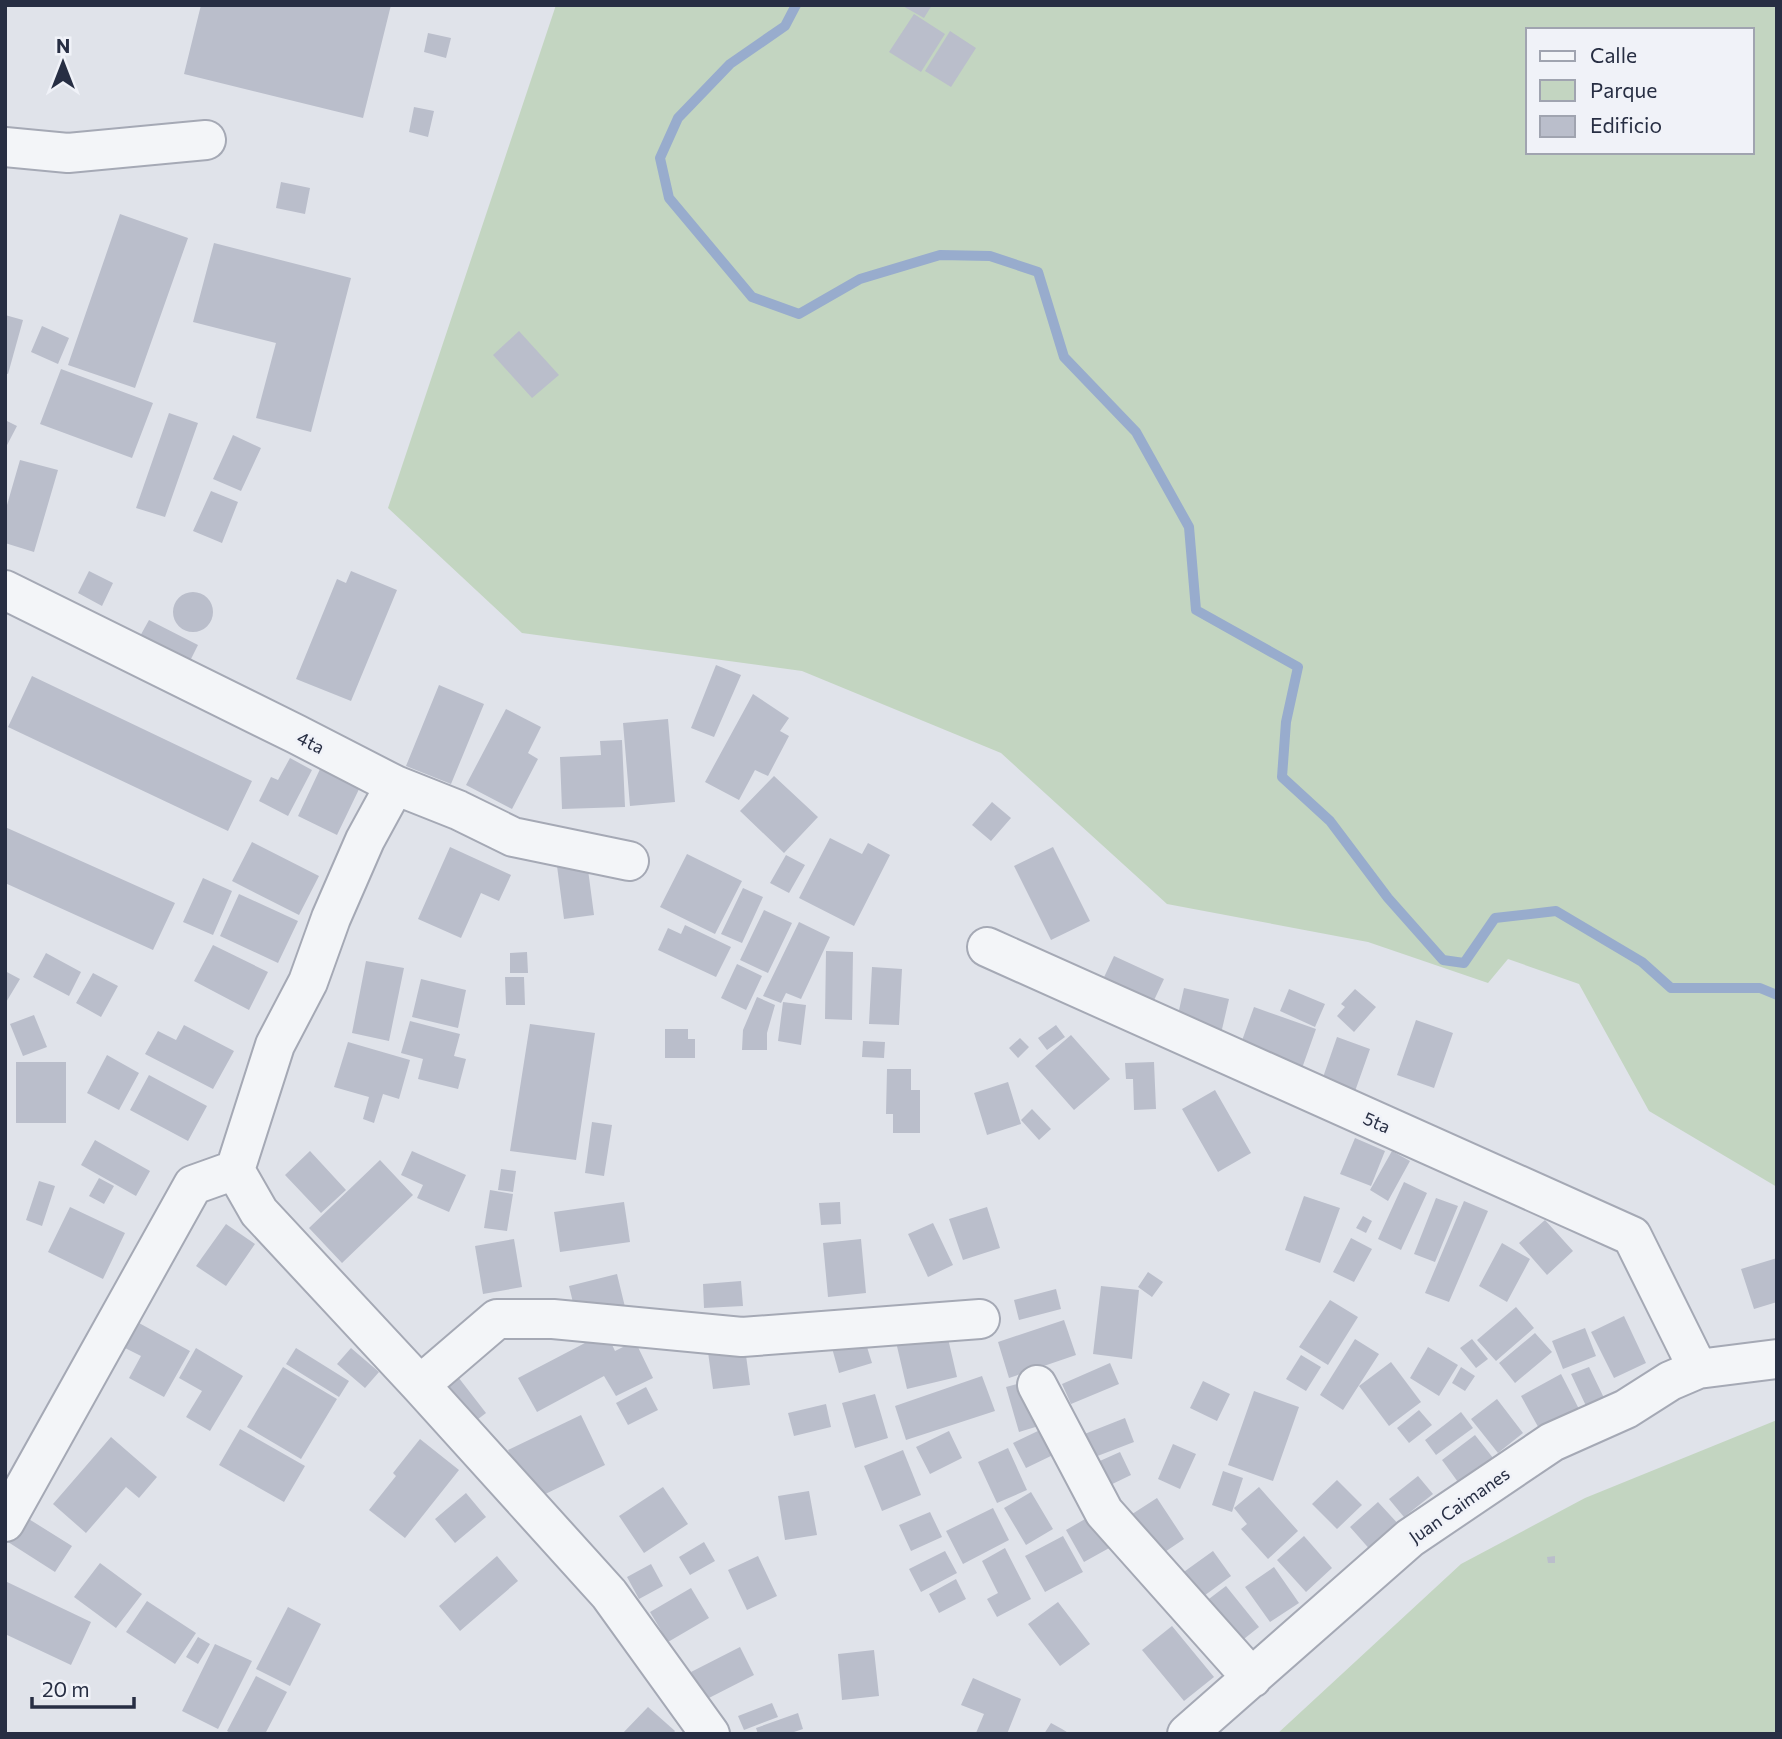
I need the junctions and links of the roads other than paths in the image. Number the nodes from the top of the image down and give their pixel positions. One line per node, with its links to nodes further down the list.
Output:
1 (206, 141): 2 (street)
2 (5, 148)
3 (5, 590): 4 (street, 4ta)
4 (395, 785): 5 (street, 4ta); 7 (street)
5 (629, 860)
6 (986, 947): 10 (street, 5ta)
7 (235, 1170): 11 (street); 13 (street)
8 (980, 1318): 11 (street)
9 (1777, 1359): 10 (street, Juan Caimanes)
10 (1698, 1369): 14 (street, Juan Caimanes)
11 (420, 1385): 15 (street)
12 (1037, 1385): 14 (street)
13 (5, 1522)
14 (1252, 1678): 16 (street, Juan Caimanes)
15 (710, 1734)
16 (1187, 1734)

